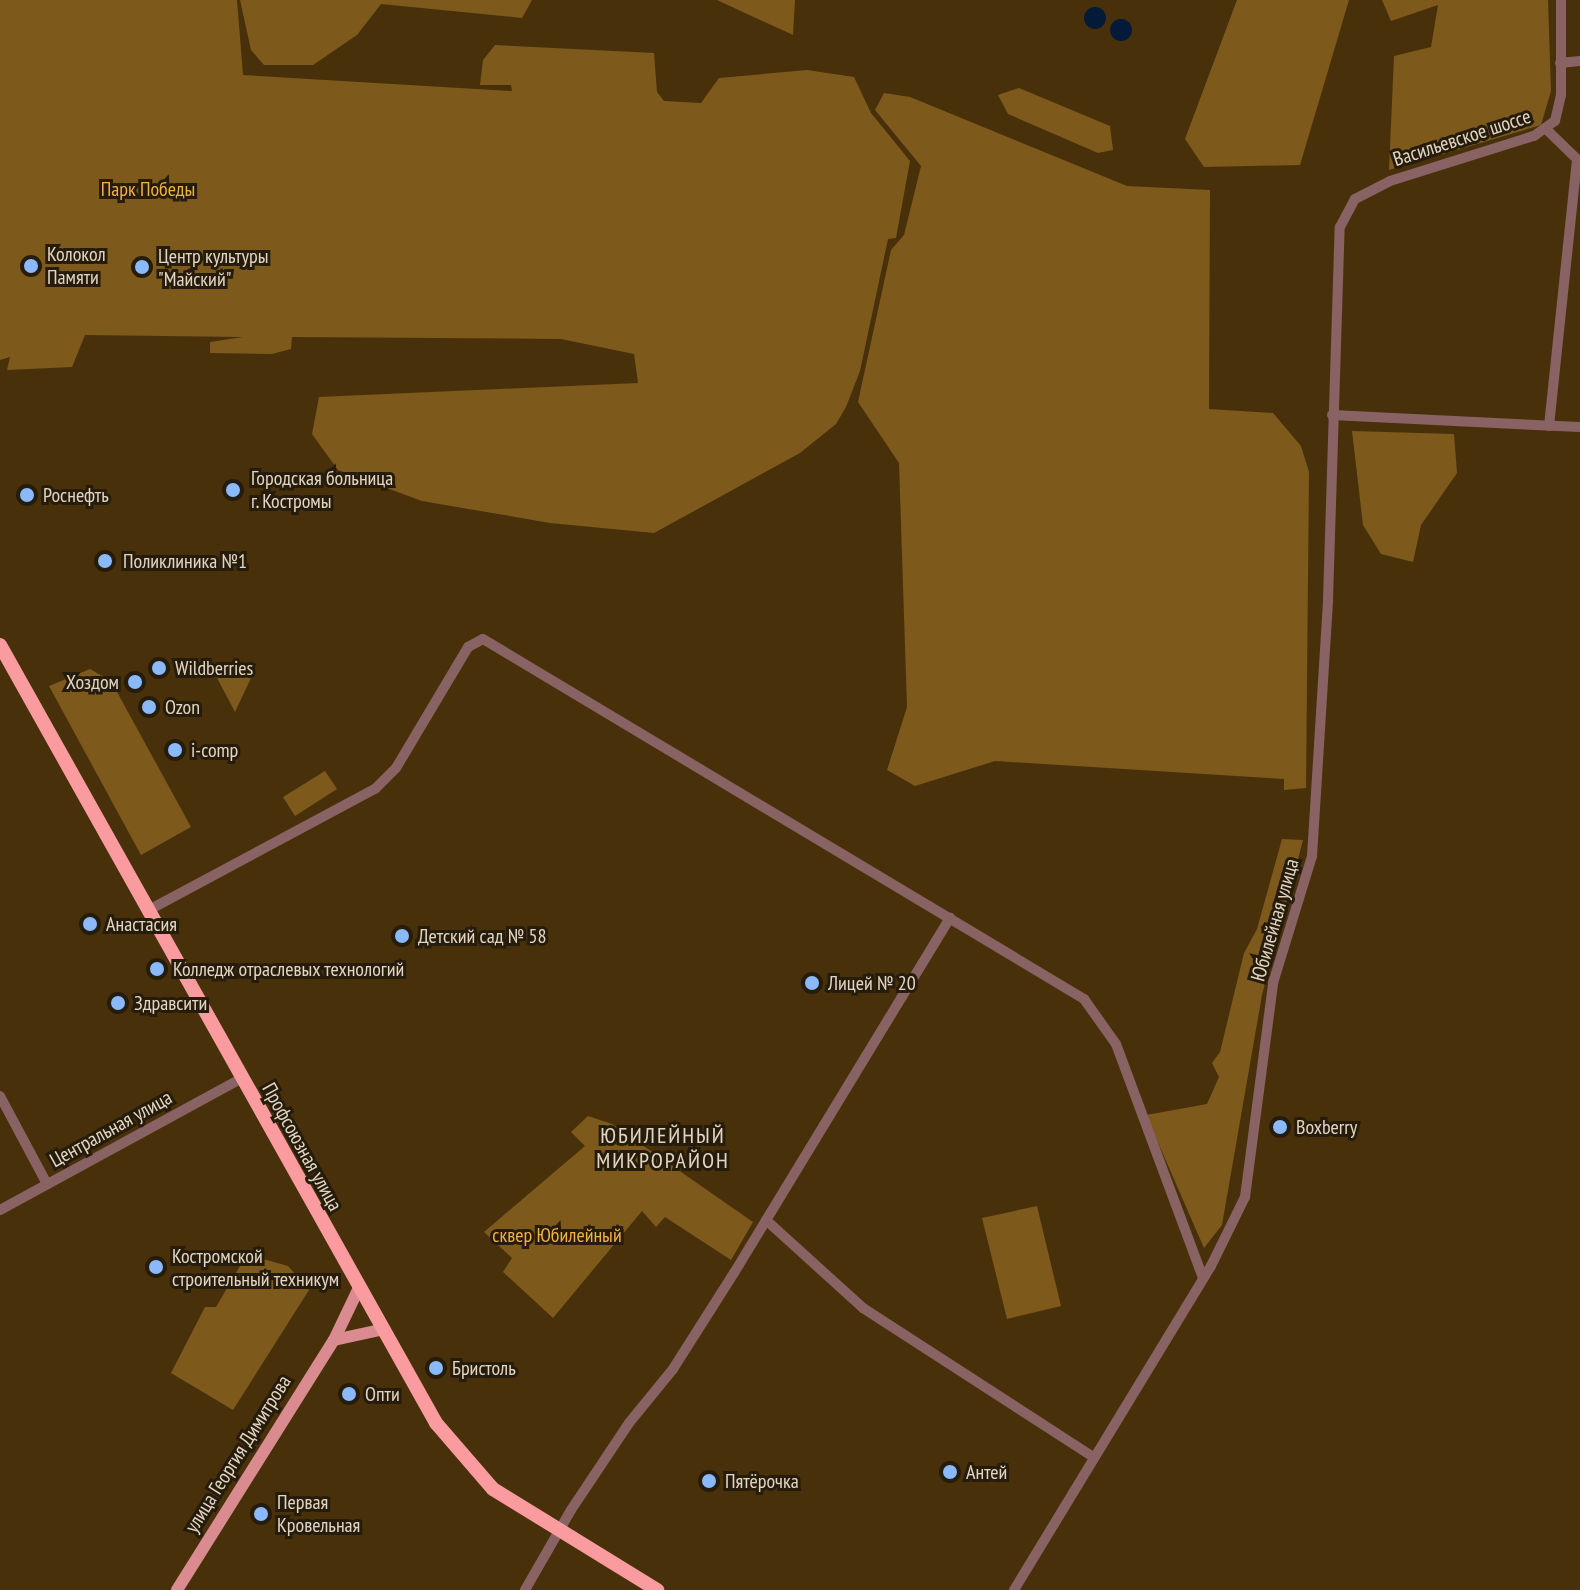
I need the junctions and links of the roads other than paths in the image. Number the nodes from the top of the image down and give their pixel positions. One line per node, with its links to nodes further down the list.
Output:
1 (1561, 0): 3 (street, Васильевское шоссе)
2 (1580, 61): 3 (street)
3 (1560, 63): 4 (street, Васильевское шоссе)
4 (1546, 129): 5 (street); 6 (street, Васильевское шоссе)
5 (1579, 161): 8 (street)
6 (1355, 199): 7 (street, Юбилейная улица)
7 (1332, 415): 8 (street); 18 (street, Юбилейная улица)
8 (1549, 426): 9 (street)
9 (1580, 427)
10 (0, 645): 11 (highway, Профсоюзная улица)
11 (147, 911): 12 (street); 13 (highway, Профсоюзная улица)
12 (950, 918): 17 (street); 18 (street)
13 (240, 1079): 15 (street, Центральная улица); 19 (highway, Профсоюзная улица)
14 (0, 1097): 15 (street)
15 (47, 1184): 16 (street, Центральная улица)
16 (0, 1210)
17 (766, 1220): 22 (street); 23 (street)
18 (1203, 1278): 22 (street, Юбилейная улица)
19 (358, 1290): 20 (highway, Профсоюзная улица); 21 (main road, улица Георгия Димитрова)
20 (380, 1330): 21 (main road); 23 (highway, Профсоюзная улица)
21 (334, 1340): 24 (main road, улица Георгия Димитрова)
22 (1093, 1457): 27 (street, Юбилейная улица)
23 (559, 1531): 25 (street); 26 (highway, Профсоюзная улица)
24 (177, 1590)
25 (525, 1590)
26 (657, 1590)
27 (1014, 1590)

